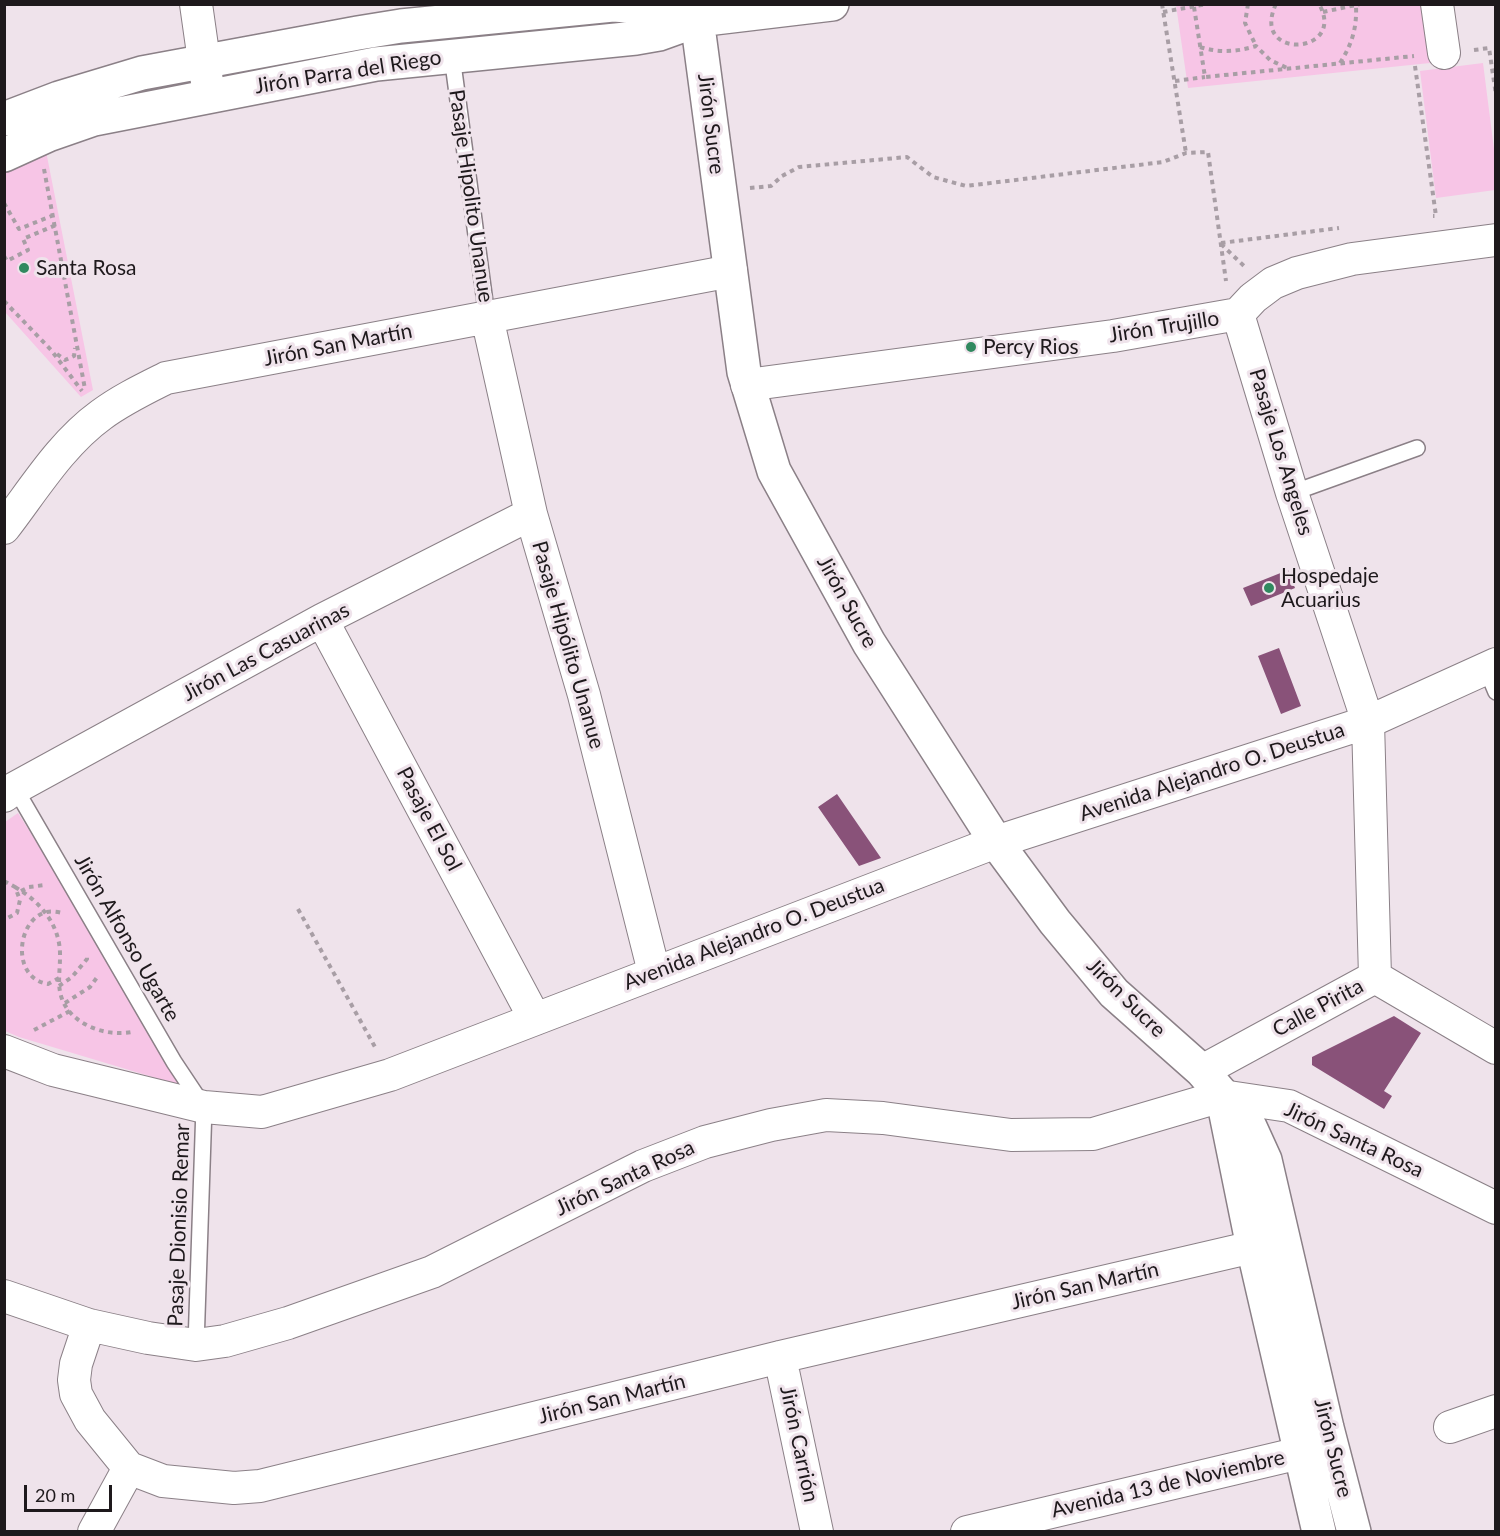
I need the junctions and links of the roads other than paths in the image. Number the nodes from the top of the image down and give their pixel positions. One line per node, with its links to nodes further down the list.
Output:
1 (196, 4): 8 (street)
2 (832, 4): 4 (street, Jirón Parra del Riego)
3 (1437, 4): 6 (street)
4 (696, 12): 5 (street, Jirón Parra del Riego); 7 (street, Jirón Parra del Riego); 13 (street, Jirón Sucre)
5 (445, 13): 7 (street, Pasaje Hipolito Unanue); 8 (street, Jirón Parra del Riego)
6 (1434, 54)
7 (452, 56): 9 (street, Jirón Parra del Riego); 15 (lane, Pasaje Hipolito Unanue)
8 (204, 62): 9 (street); 10 (street, Jirón Parra del Riego)
9 (209, 96): 11 (street, Jirón Parra del Riego)
10 (4, 119)
11 (4, 155)
12 (1496, 240): 14 (street, Jirón Trujillo)
13 (732, 271): 15 (street, Jirón San Martín); 16 (street, Jirón Sucre)
14 (1238, 315): 16 (street, Jirón Trujillo); 18 (street, Pasaje Los Angeles)
15 (487, 317): 19 (street, Pasaje Hipólito Unanue); 20 (street, Jirón San Martín)
16 (747, 385): 25 (street, Jirón Sucre)
17 (1417, 448): 18 (lane)
18 (1292, 493): 23 (street, Pasaje Los Angeles)
19 (531, 514): 21 (street, Jirón Las Casuarinas); 26 (street, Pasaje Hipólito Unanue)
20 (4, 528)
21 (322, 620): 24 (street, Jirón Las Casuarinas); 28 (street, Pasaje El Sol)
22 (1492, 675): 23 (street, Avenida Alejandro O. Deustua)
23 (1368, 722): 25 (street, Avenida Alejandro O. Deustua); 27 (street, Pasaje Los Angeles)
24 (10, 792): 33 (lane, Jirón Alfonso Ugarte)
25 (996, 843): 26 (street, Avenida Alejandro O. Deustua); 31 (street, Jirón Sucre)
26 (654, 972): 28 (street, Avenida Alejandro O. Deustua)
27 (1375, 978): 29 (street, Calle Pirita); 31 (street, Calle Pirita)
28 (535, 1018): 33 (street, Avenida Alejandro O. Deustua)
29 (1496, 1048)
30 (4, 1051): 33 (street, Avenida Alejandro O. Deustua)
31 (1202, 1071): 32 (street, Jirón Sucre)
32 (1222, 1096): 34 (street, Jirón Santa Rosa); 35 (street, Jirón Sucre); 38 (street, Jirón Santa Rosa); 48 (street, Jirón Sucre)
33 (204, 1107): 38 (lane, Pasaje Dionisio Remar)
34 (1496, 1208)
35 (1253, 1247): 39 (street, Jirón San Martín); 42 (street, Jirón Sucre)
36 (4, 1296): 37 (street, Jirón Santa Rosa)
37 (89, 1325): 38 (street, Jirón Santa Rosa); 43 (street, Jirón San Martín)
38 (196, 1345)
39 (780, 1357): 43 (street, Jirón San Martín); 45 (street, Jirón Carrión)
40 (1496, 1411): 41 (street)
41 (1450, 1427)
42 (1300, 1453): 46 (street, Avenida 13 de Noviembre); 47 (street, Jirón Sucre)
43 (129, 1468): 44 (street)
44 (94, 1532)
45 (818, 1532)
46 (967, 1532)
47 (1319, 1532)
48 (1353, 1532)

